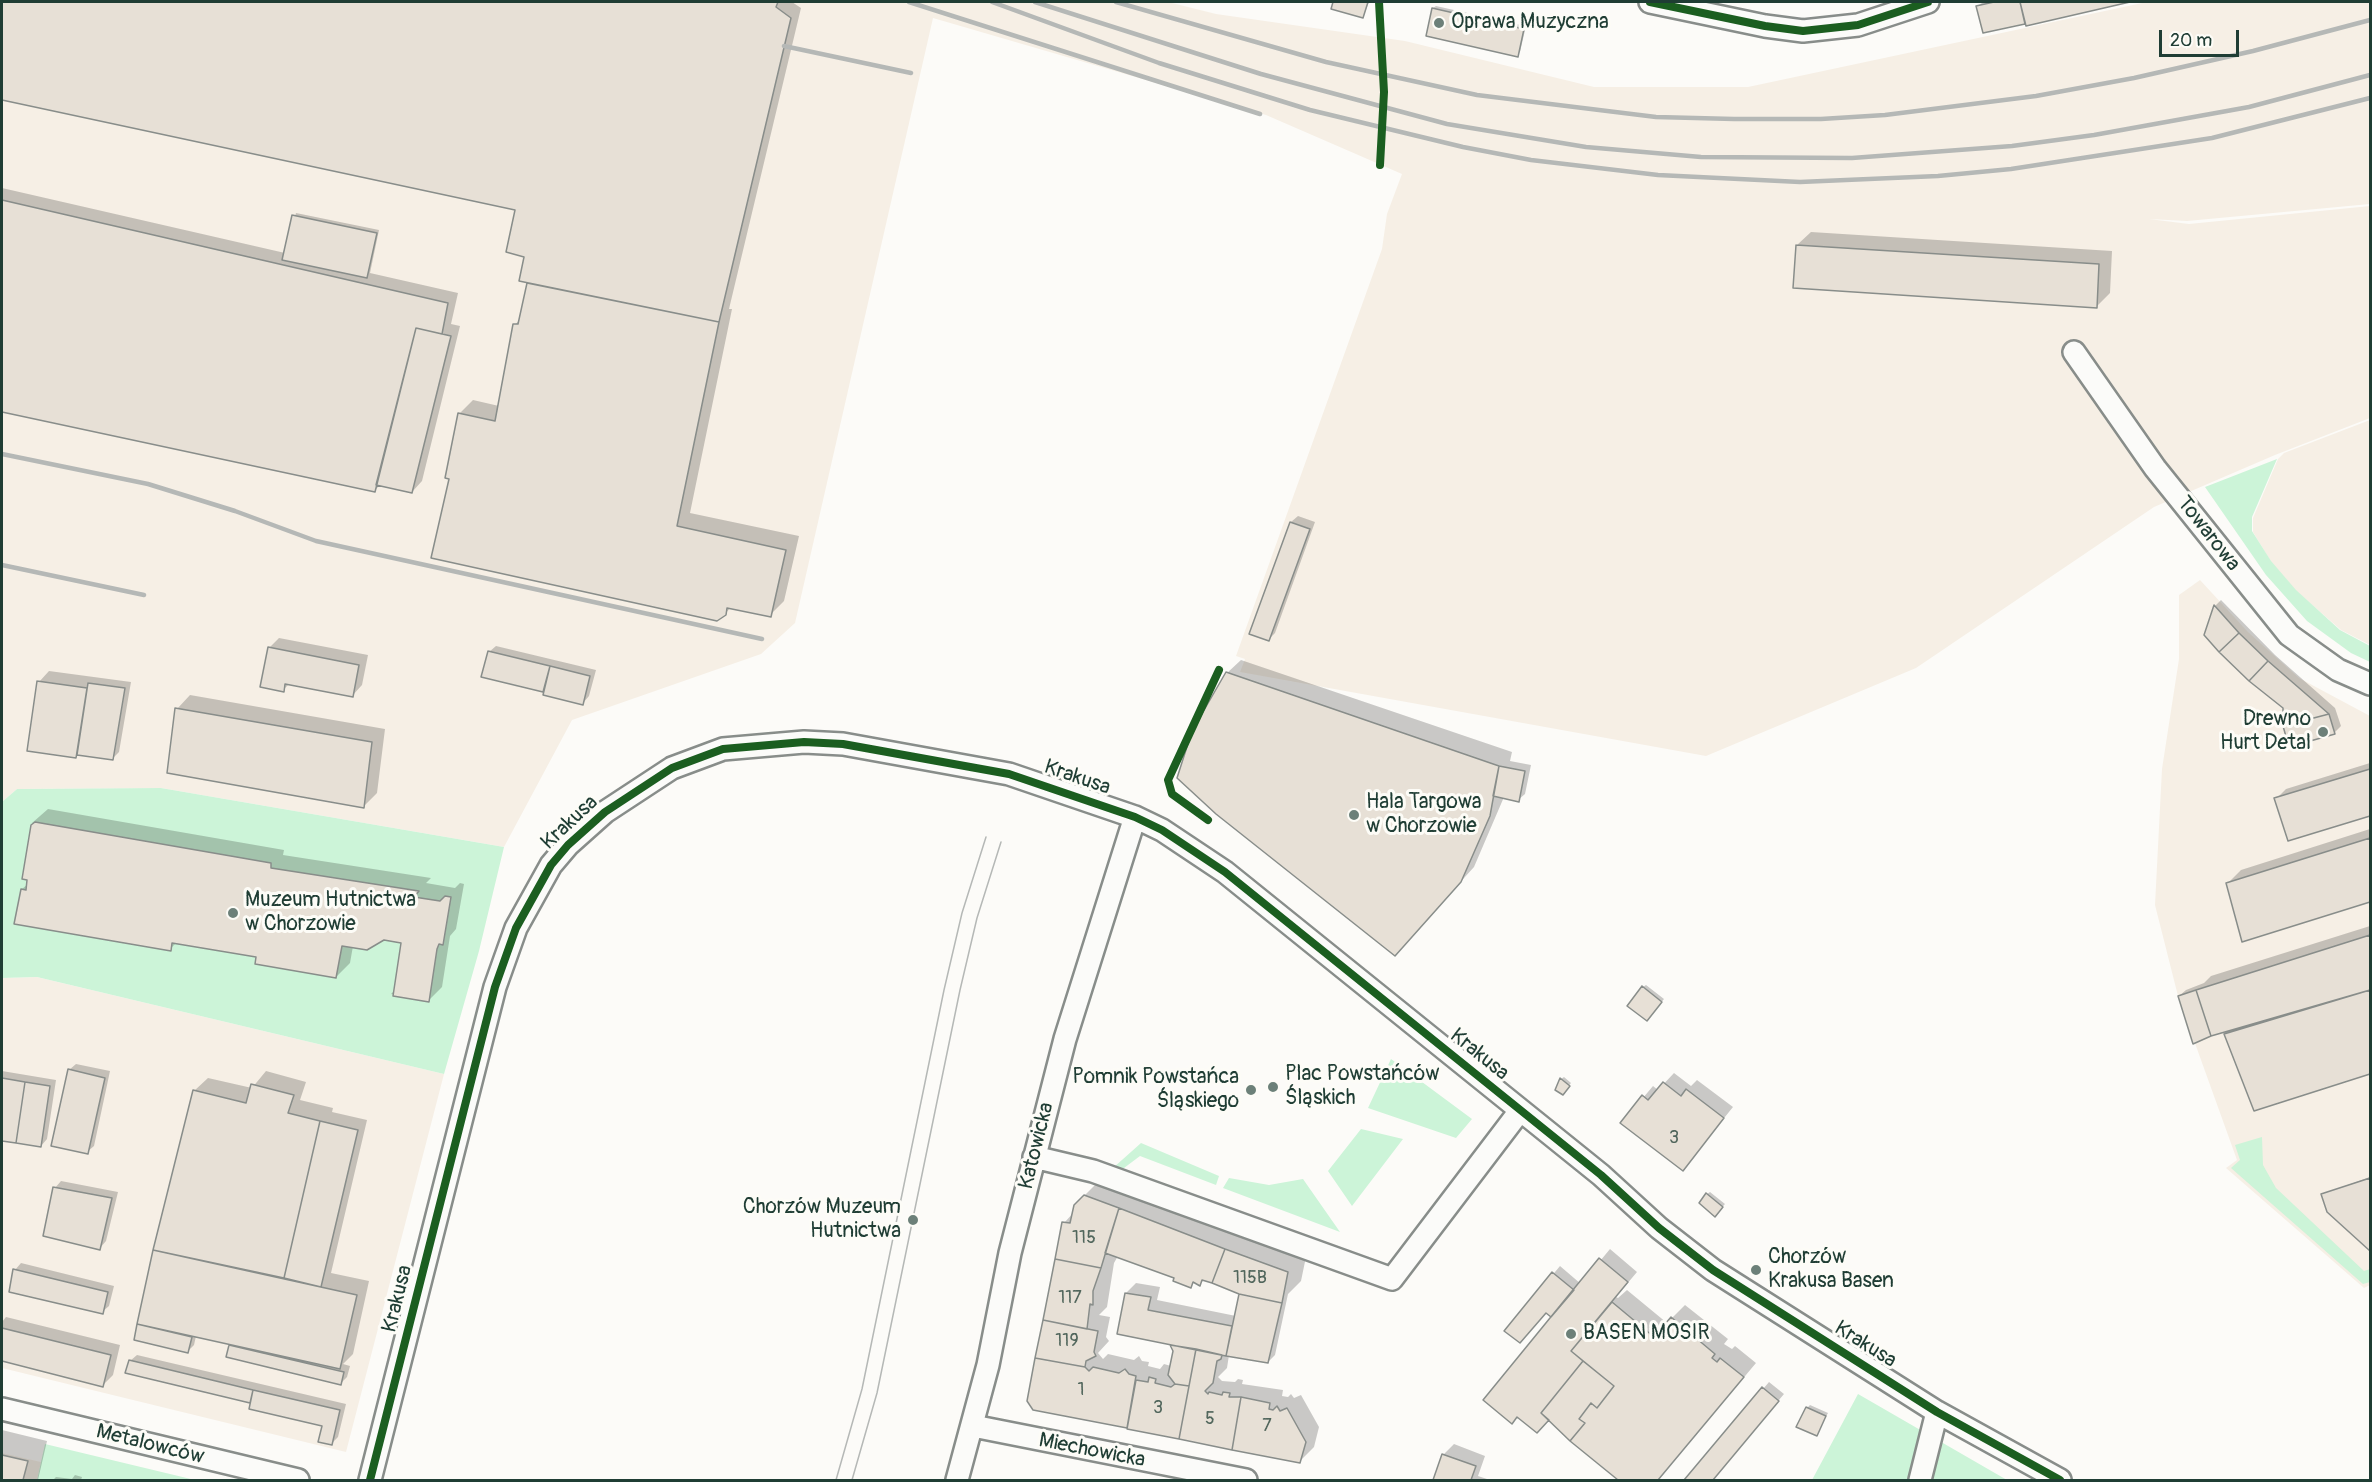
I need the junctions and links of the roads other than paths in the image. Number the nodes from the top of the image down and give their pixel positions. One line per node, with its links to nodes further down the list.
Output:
1 (1650, 2): 2 (street)
2 (1928, 2)
3 (2074, 352): 4 (street, Towarowa)
4 (2370, 684)
5 (1135, 817): 6 (street, Krakusa); 7 (street, Katowicka); 12 (street, Krakusa)
6 (1520, 1112): 7 (street); 9 (street, Krakusa)
7 (1034, 1157): 10 (street, Katowicka)
8 (2, 1409): 11 (street, Metalowców)
9 (1938, 1412): 15 (street); 16 (street, Krakusa)
10 (973, 1426): 13 (street, Katowicka); 14 (street, Miechowicka)
11 (298, 1480)
12 (370, 1480)
13 (957, 1480)
14 (1246, 1480)
15 (1920, 1480)
16 (2060, 1480)

